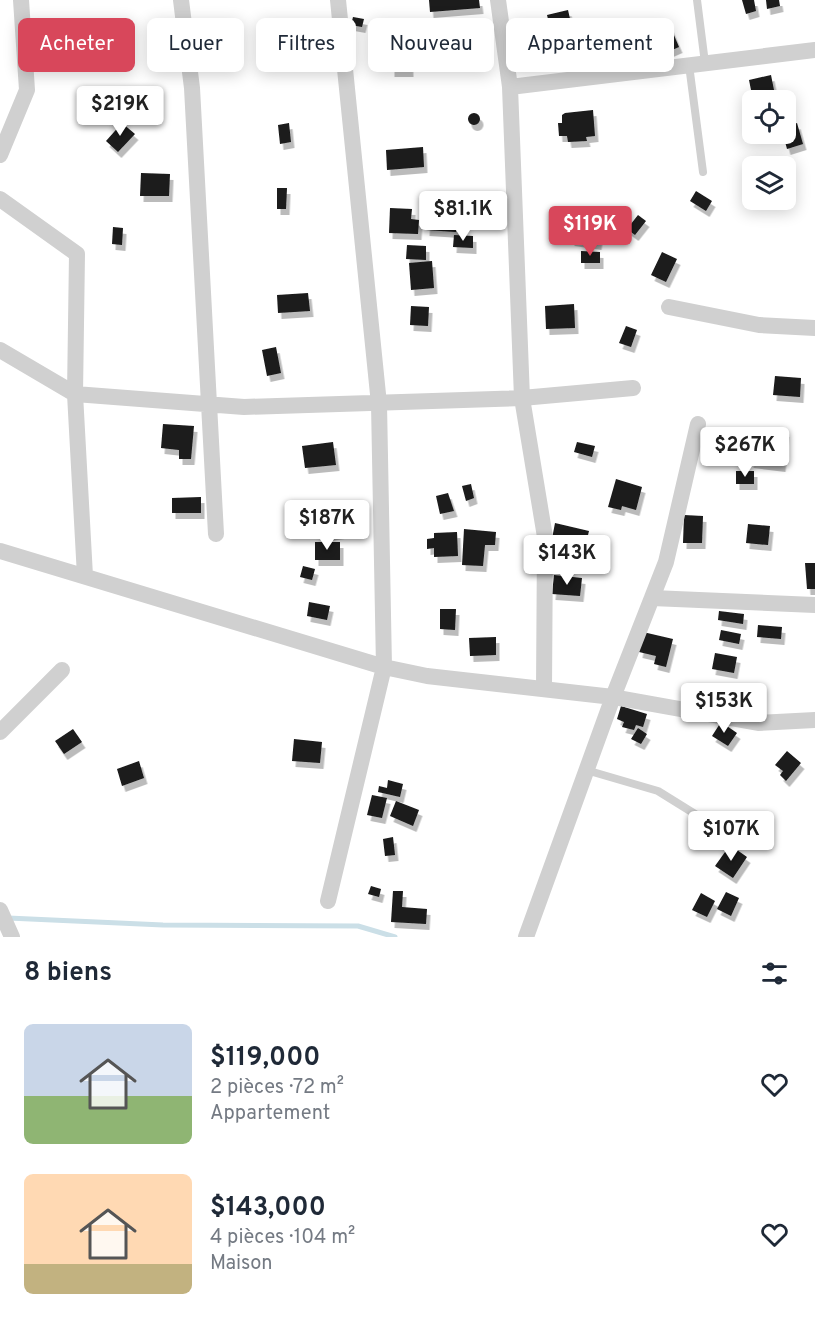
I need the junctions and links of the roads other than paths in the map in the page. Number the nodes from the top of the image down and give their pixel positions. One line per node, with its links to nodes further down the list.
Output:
1 (21, 0): 9 (street)
2 (181, 0): 18 (street)
3 (338, 0): 19 (street)
4 (498, 0): 8 (street)
5 (697, 0): 7 (lane)
6 (815, 50): 7 (street)
7 (697, 64): 8 (street); 10 (lane)
8 (510, 87): 17 (street)
9 (0, 155)
10 (703, 172)
11 (0, 199): 16 (street)
12 (669, 308): 13 (street)
13 (815, 328)
14 (0, 350): 16 (street)
15 (633, 388): 17 (street)
16 (75, 394): 18 (street); 23 (street)
17 (522, 398): 19 (street); 28 (street)
18 (209, 404): 19 (street); 21 (street)
19 (379, 404): 26 (street)
20 (698, 424): 24 (street)
21 (216, 534)
22 (0, 551): 23 (street)
23 (85, 576): 26 (street)
24 (652, 598): 25 (street); 29 (street)
25 (815, 604)
26 (384, 667): 28 (street); 34 (street)
27 (62, 670): 31 (street)
28 (544, 689): 29 (street)
29 (613, 697): 30 (street); 32 (street)
30 (815, 720)
31 (0, 732)
32 (586, 770): 33 (lane); 37 (street)
33 (732, 837)
34 (328, 902)
35 (0, 910): 36 (street)
36 (12, 937)
37 (526, 937)

